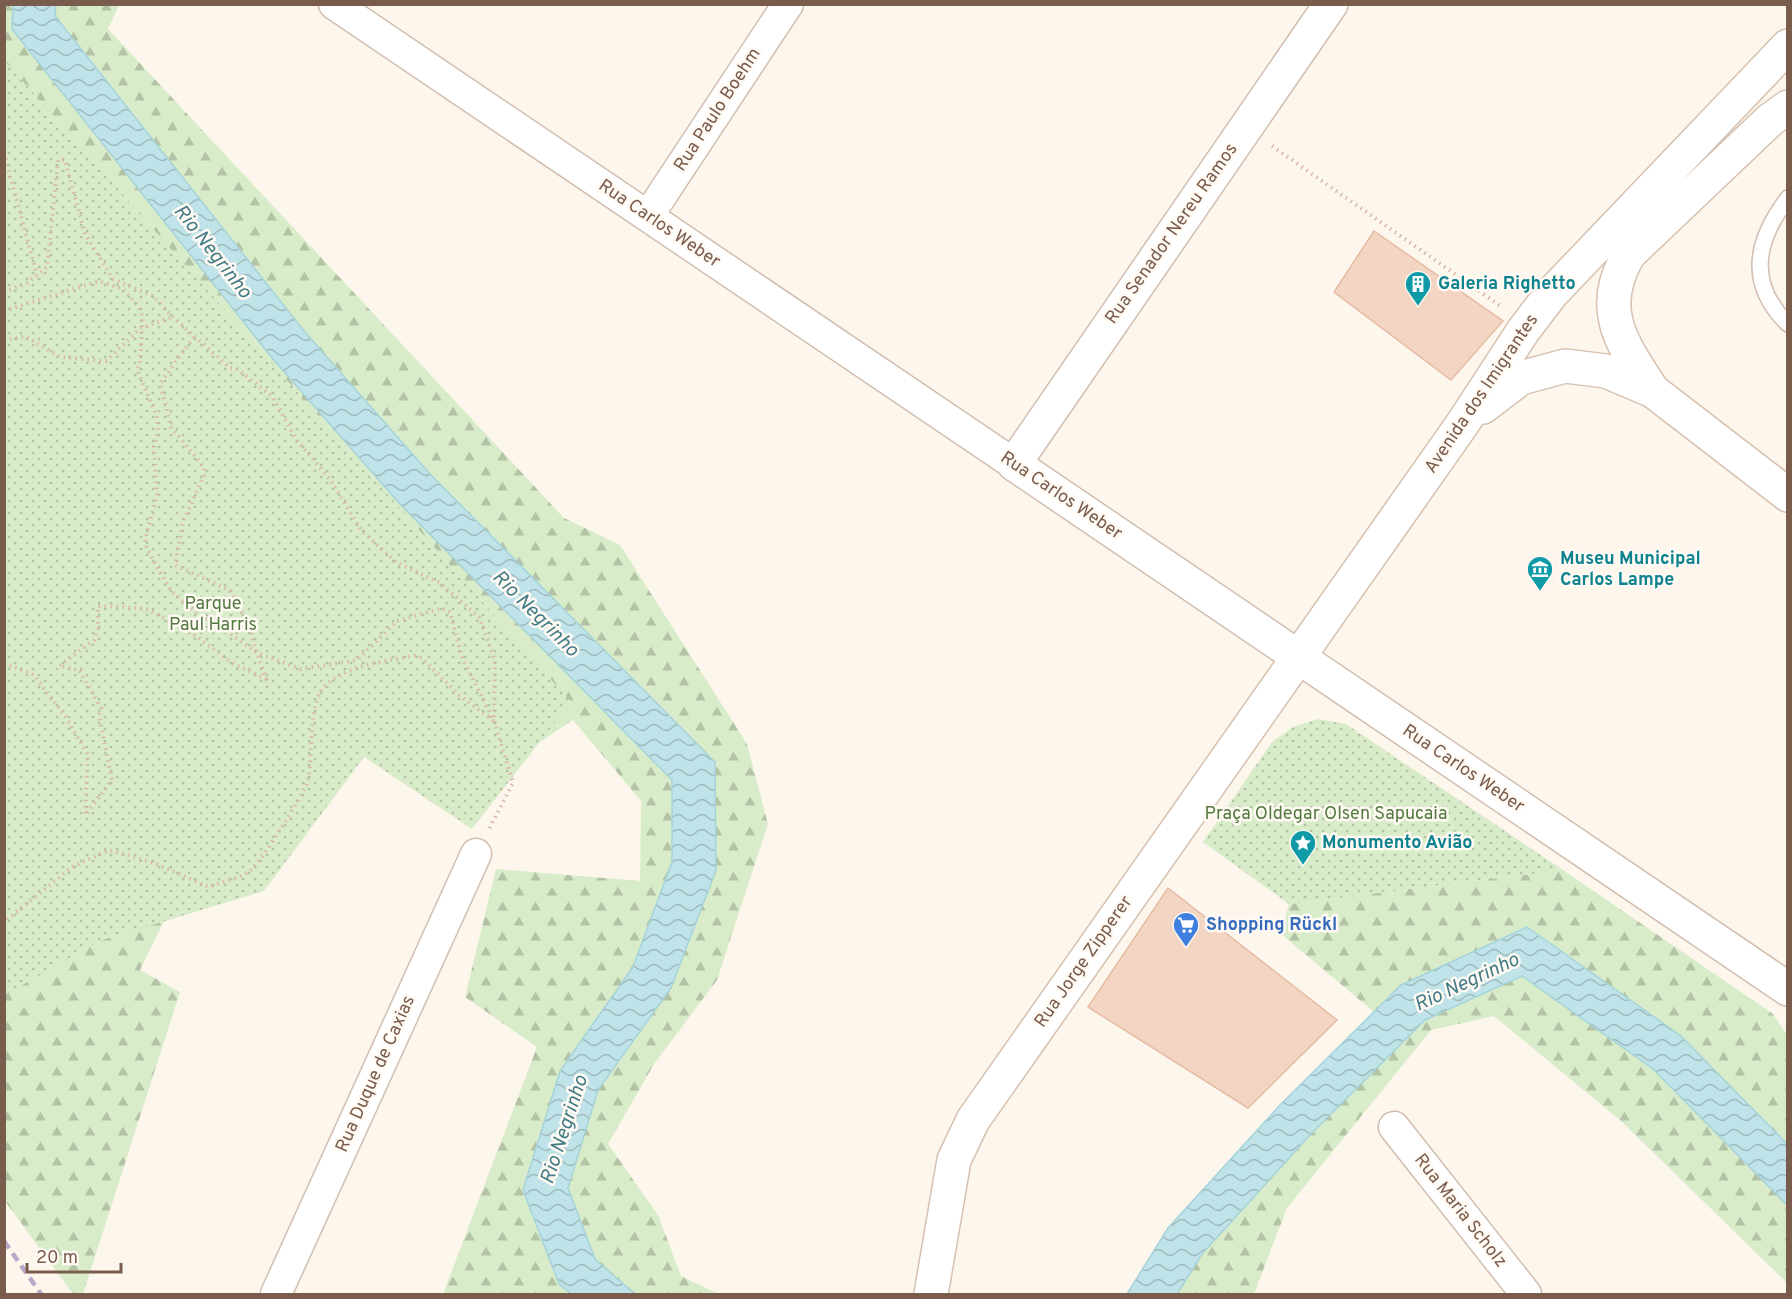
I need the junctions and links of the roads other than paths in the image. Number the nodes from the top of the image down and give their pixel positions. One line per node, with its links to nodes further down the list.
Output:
1 (334, 4): 7 (street, Rua Carlos Weber)
2 (788, 4): 7 (street, Rua Paulo Boehm)
3 (1331, 4): 11 (main road, Rua Senador Nereu Ramos)
4 (1788, 46): 10 (main road, Avenida dos Imigrantes)
5 (1788, 107): 9 (main road)
6 (1788, 198): 8 (lane)
7 (648, 216): 11 (street, Rua Carlos Weber)
8 (1788, 324)
9 (1653, 391): 10 (main road); 12 (main road)
10 (1463, 423): 13 (main road, Avenida dos Imigrantes)
11 (1014, 464): 13 (main road, Rua Carlos Weber)
12 (1788, 495)
13 (1298, 657): 15 (main road, Rua Carlos Weber); 18 (main road, Rua Jorge Zipperer)
14 (476, 854): 17 (street, Rua Duque de Caxias)
15 (1788, 989)
16 (1394, 1127): 19 (street, Rua Maria Scholz)
17 (276, 1294)
18 (931, 1294)
19 (1526, 1294)

